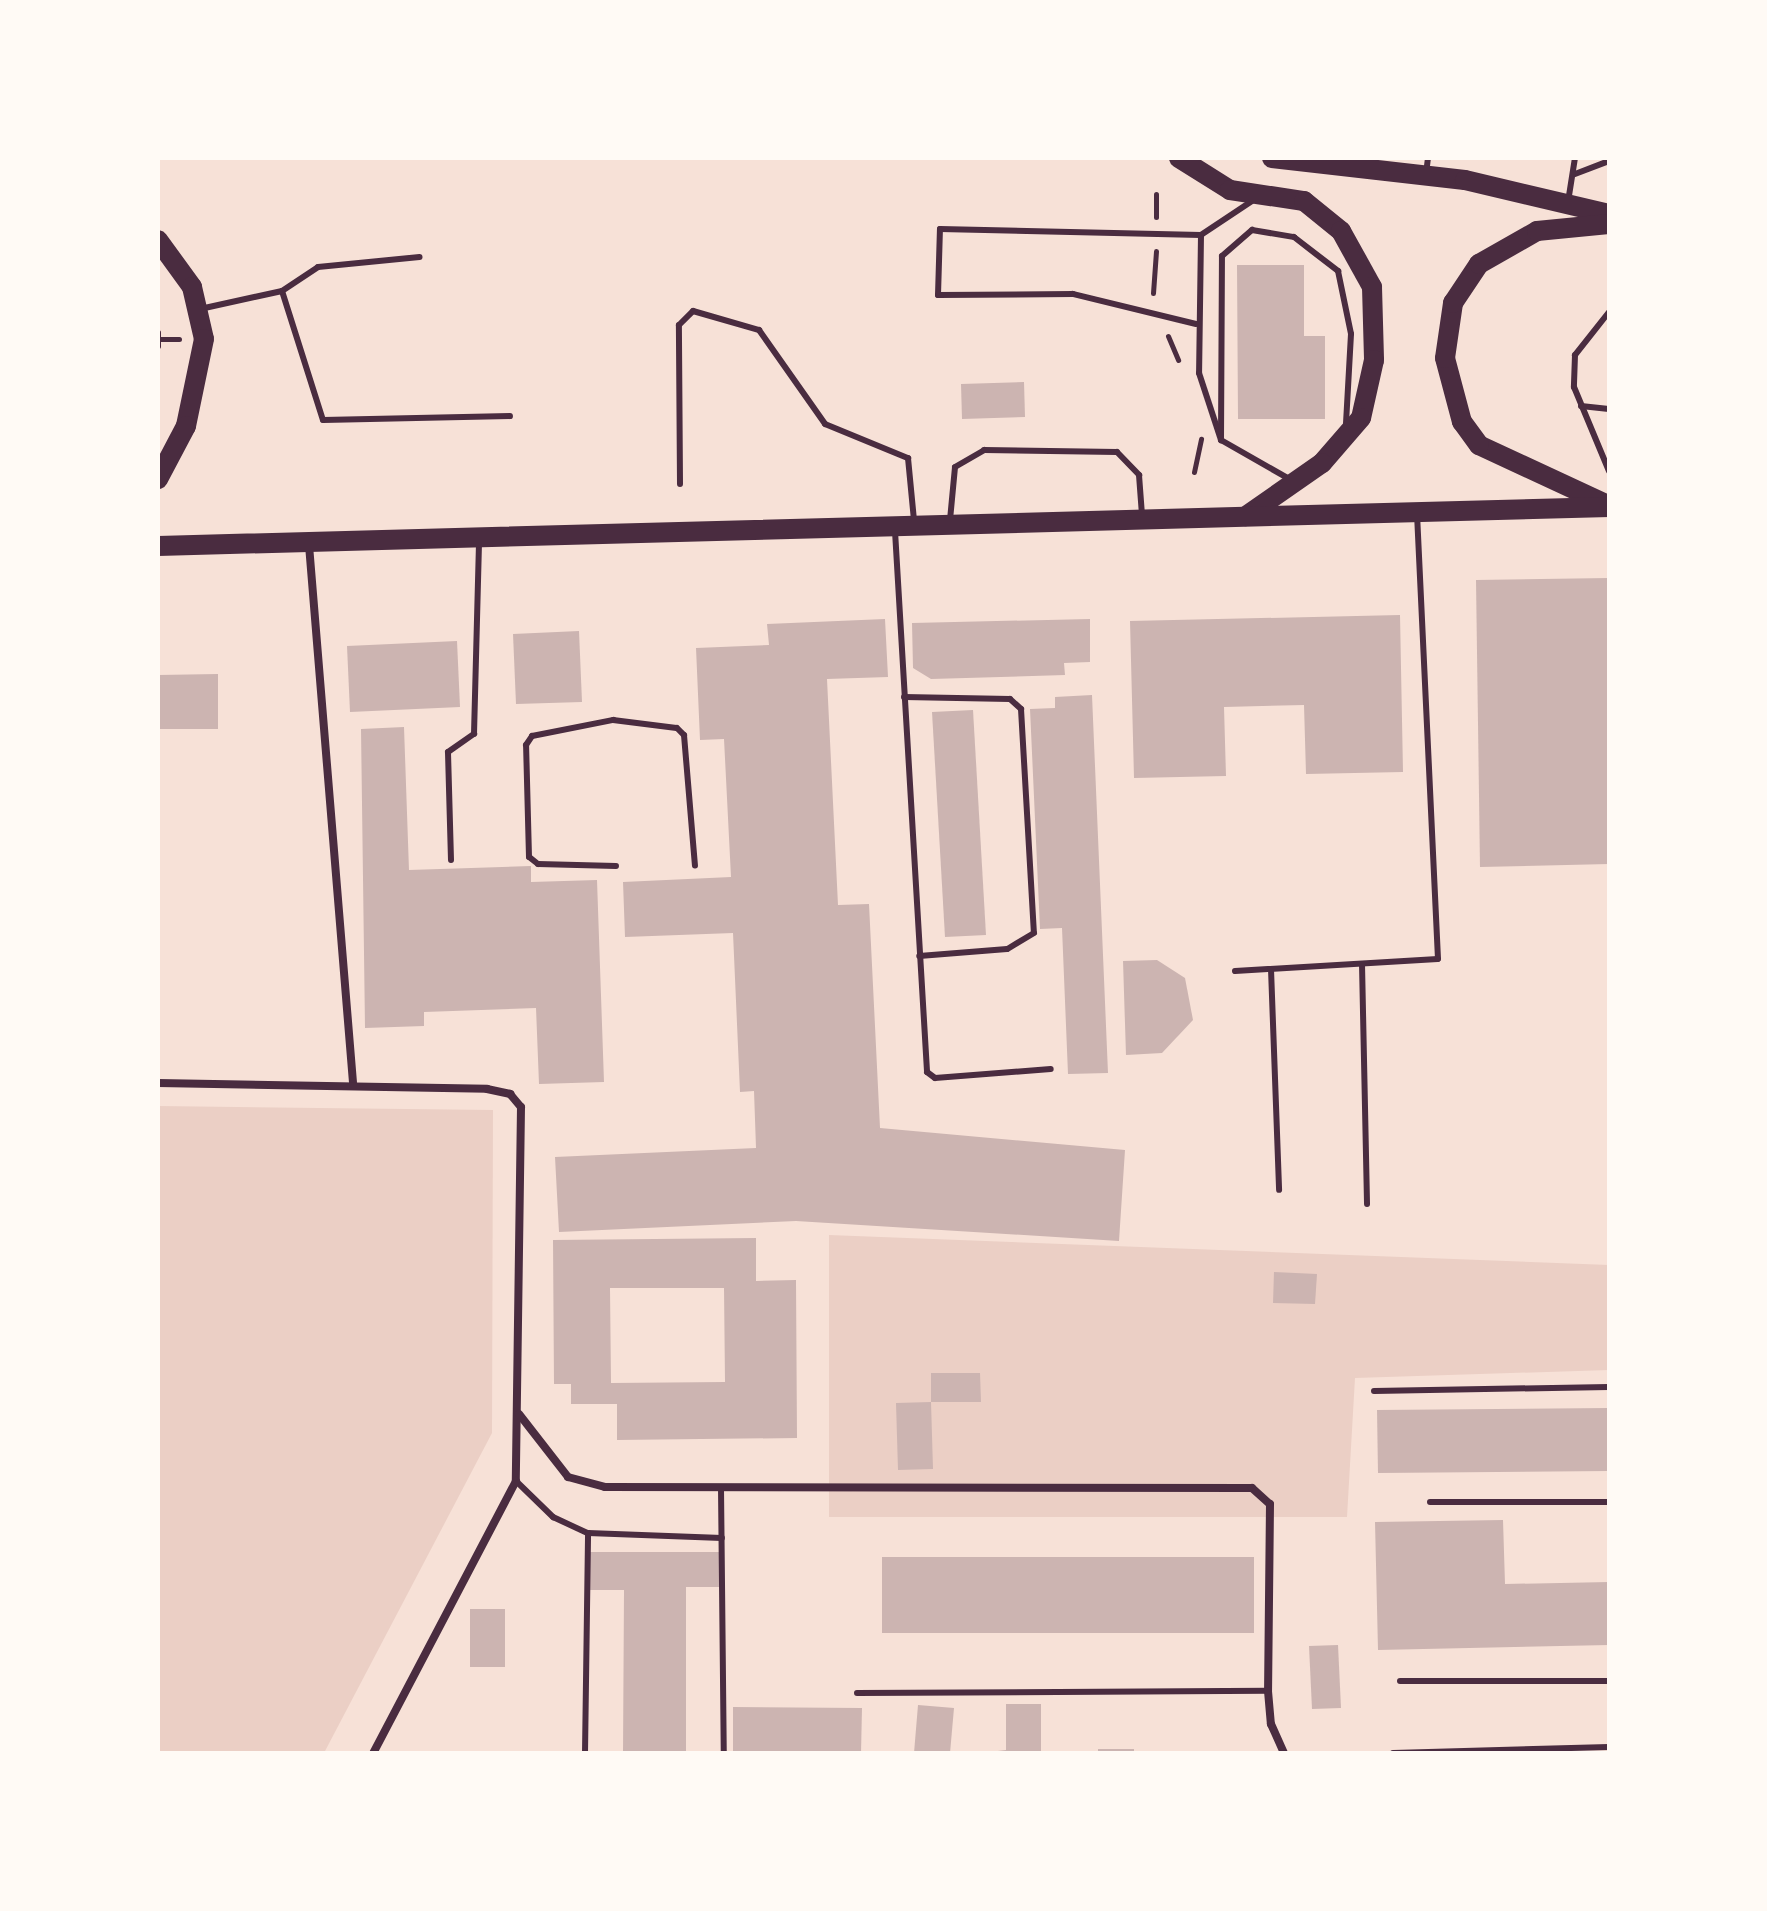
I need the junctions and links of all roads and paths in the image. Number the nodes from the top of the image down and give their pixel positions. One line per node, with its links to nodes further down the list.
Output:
1 (1179, 158): 7 (main road)
2 (1272, 158): 5 (main road)
3 (1575, 158): 6 (lane)
4 (1609, 161): 6 (lane)
5 (1427, 168): 8 (main road)
6 (1575, 174): 8 (lane)
7 (1266, 194): 11 (lane); 24 (main road)
8 (1568, 202): 9 (main road)
9 (1609, 214)
10 (1609, 224): 29 (main road)
11 (1201, 235): 17 (lane); 17 (lane)
12 (158, 240): 15 (main road)
13 (420, 257): 14 (lane)
14 (282, 291): 15 (lane); 22 (lane)
15 (200, 309): 26 (main road)
16 (1608, 314): 20 (lane)
17 (1196, 324): 23 (lane)
18 (158, 332): 19 (path)
19 (158, 346)
20 (1581, 406): 21 (lane); 25 (lane)
21 (1609, 409)
22 (510, 416)
23 (1221, 440): 24 (lane); 27 (lane)
24 (1343, 444): 27 (main road)
25 (1609, 471)
26 (158, 479)
27 (1294, 482): 31 (main road)
28 (680, 484): 34 (lane)
29 (1609, 506): 30 (main road)
30 (1416, 513): 31 (main road); 43 (lane)
31 (1246, 516): 32 (main road)
32 (1142, 519): 33 (main road); 33 (lane)
33 (951, 523): 34 (main road)
34 (905, 524): 35 (main road); 38 (lane)
35 (479, 536): 36 (main road); 39 (lane)
36 (309, 540): 37 (main road); 47 (street)
37 (158, 546)
38 (904, 697): 42 (lane); 42 (lane)
39 (451, 860)
40 (616, 866): 41 (lane)
41 (695, 866)
42 (919, 956): 46 (lane)
43 (1362, 964): 44 (lane); 50 (lane)
44 (1271, 969): 45 (lane); 49 (lane)
45 (1235, 971)
46 (1051, 1069)
47 (353, 1082): 48 (street); 53 (street)
48 (158, 1083)
49 (1279, 1190)
50 (1367, 1204)
51 (1609, 1387): 52 (lane)
52 (1374, 1391)
53 (518, 1413): 54 (street); 55 (street)
54 (516, 1481): 58 (lane); 66 (street)
55 (721, 1488): 59 (lane); 62 (street)
56 (1430, 1502): 57 (lane)
57 (1609, 1502)
58 (588, 1533): 59 (lane); 67 (lane)
59 (722, 1538): 68 (lane)
60 (1400, 1681): 61 (lane)
61 (1609, 1681)
62 (1268, 1691): 63 (lane); 69 (street)
63 (857, 1693)
64 (1609, 1747): 65 (lane)
65 (1561, 1750): 70 (lane)
66 (373, 1753)
67 (585, 1753)
68 (724, 1753)
69 (1284, 1753)
70 (1393, 1753)

